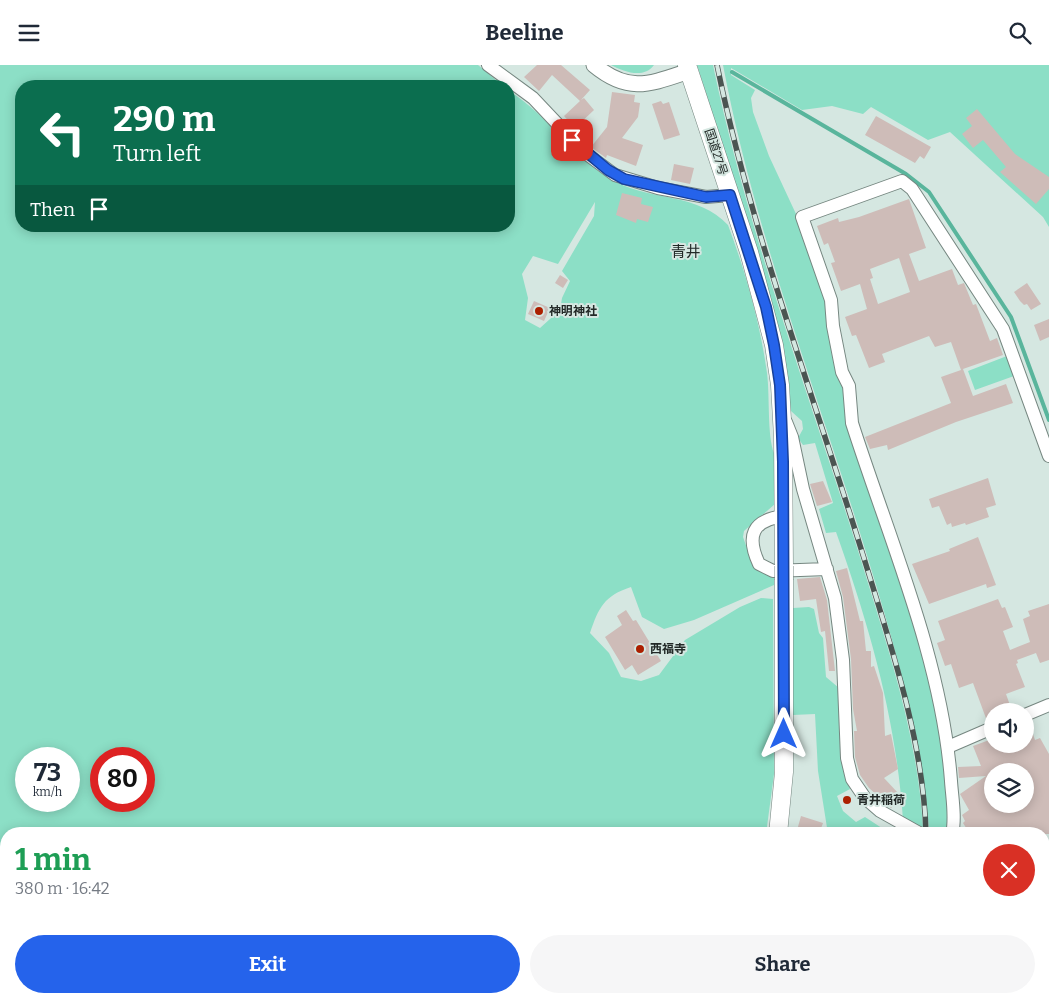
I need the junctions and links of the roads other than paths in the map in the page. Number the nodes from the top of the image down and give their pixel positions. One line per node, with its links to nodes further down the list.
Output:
1 (488, 65): 4 (street)
2 (594, 65): 3 (main road)
3 (688, 68): 6 (highway, 国道27号)
4 (509, 80)
5 (515, 84): 6 (street)
6 (730, 195): 7 (highway, 国道27号)
7 (782, 413): 9 (highway, 国道27号); 10 (street)
8 (1049, 456): 14 (street)
9 (784, 515): 10 (street); 15 (highway, 国道27号)
10 (827, 569): 16 (street)
11 (1049, 705): 12 (street)
12 (1034, 711)
13 (984, 731): 14 (street)
14 (948, 747): 17 (street)
15 (779, 827)
16 (909, 827)
17 (952, 827)

